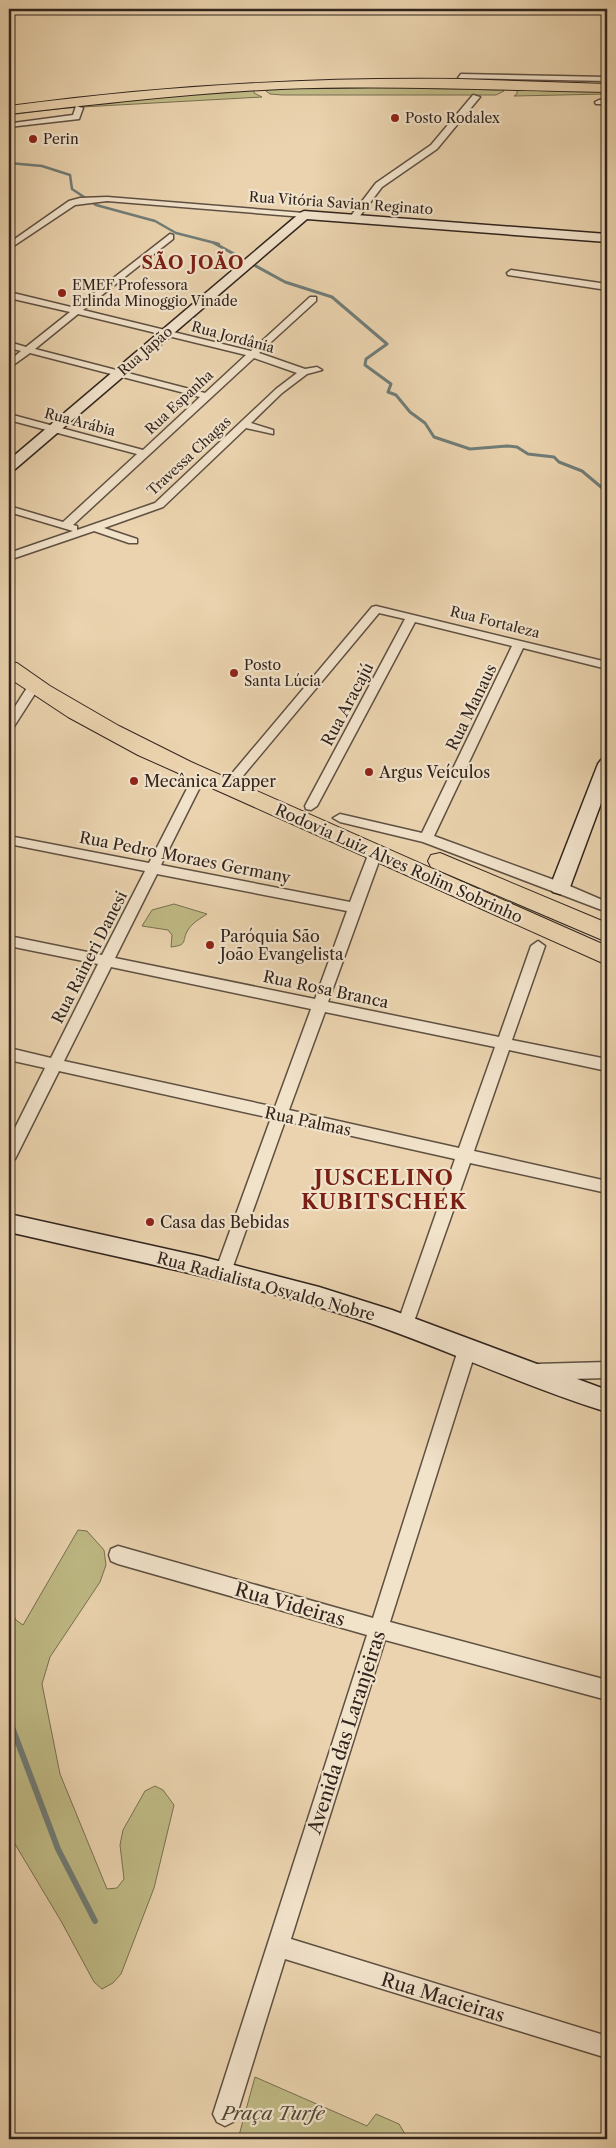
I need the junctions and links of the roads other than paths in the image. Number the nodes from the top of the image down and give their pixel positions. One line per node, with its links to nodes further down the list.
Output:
1 (460, 76): 3 (street)
2 (606, 83): 3 (highway)
3 (500, 86): 4 (highway); 5 (highway); 6 (highway)
4 (269, 92): 5 (highway); 8 (highway); 9 (highway)
5 (476, 97): 13 (street)
6 (603, 99): 7 (street)
7 (607, 102)
8 (79, 108): 10 (highway); 11 (street)
9 (9, 110)
10 (9, 116)
11 (9, 123)
12 (304, 215): 13 (street, Rua Vitória Savian Reginato); 16 (street, Rua Vitória Savian Reginato); 22 (street, Rua Japão)
13 (353, 219): 15 (street, Rua Vitória Savian Reginato)
14 (170, 237): 21 (street)
15 (607, 238)
16 (9, 247)
17 (511, 272): 18 (street)
18 (607, 287)
19 (9, 294): 21 (street, Rua Jordânia)
20 (313, 299): 25 (street, Rua Espanha)
21 (76, 311): 22 (street, Rua Jordânia); 24 (street)
22 (166, 333): 25 (street, Rua Jordânia); 29 (street, Rua Japão)
23 (9, 345): 24 (street)
24 (28, 350): 26 (street); 29 (street)
25 (252, 354): 28 (street, Rua Jordânia); 30 (street, Rua Espanha)
26 (9, 365)
27 (317, 370): 28 (street, Travessa Chagas)
28 (304, 372): 32 (street, Travessa Chagas)
29 (119, 373): 30 (street); 33 (street, Rua Japão)
30 (207, 396): 35 (street, Rua Espanha)
31 (9, 417): 33 (street, Rua Arábia)
32 (244, 424): 34 (street); 39 (street, Travessa Chagas)
33 (54, 429): 35 (street, Rua Arábia); 36 (street, Rua Japão)
34 (269, 432)
35 (144, 453): 38 (street, Rua Espanha)
36 (9, 467)
37 (9, 509): 38 (street)
38 (65, 526): 39 (street)
39 (89, 530): 40 (street); 41 (street, Travessa Chagas)
40 (133, 541)
41 (9, 557)
42 (412, 617): 43 (street, Rua Fortaleza); 50 (street, Rua Fortaleza); 52 (street, Rua Aracajú)
43 (519, 644): 45 (street, Rua Fortaleza); 54 (street, Rua Manaus)
44 (9, 649): 50 (highway, Rodovia Luiz Alves Rolim Sobrinho)
45 (607, 665)
46 (9, 668): 47 (highway, Rodovia Luiz Alves Rolim Sobrinho)
47 (34, 686): 48 (street); 51 (highway, Rodovia Luiz Alves Rolim Sobrinho)
48 (9, 726)
49 (607, 764): 58 (street)
50 (238, 774): 52 (highway, Rodovia Luiz Alves Rolim Sobrinho)
51 (200, 775): 56 (highway, Rodovia Luiz Alves Rolim Sobrinho); 57 (street, Rua Raineri Danesi)
52 (311, 806): 53 (highway, Rodovia Luiz Alves Rolim Sobrinho)
53 (340, 818): 54 (street); 61 (highway, Rodovia Luiz Alves Rolim Sobrinho)
54 (426, 838): 58 (street)
55 (9, 840): 57 (street, Rua Pedro Moraes Germany)
56 (375, 853): 60 (street); 64 (highway, Rodovia Luiz Alves Rolim Sobrinho)
57 (153, 868): 60 (street, Rua Pedro Moraes Germany); 65 (street, Rua Raineri Danesi)
58 (560, 887): 59 (street)
59 (607, 907)
60 (355, 908): 66 (street)
61 (607, 933)
62 (9, 941): 65 (street, Rua Rosa Branca)
63 (538, 946): 67 (street)
64 (607, 956)
65 (106, 961): 66 (street, Rua Rosa Branca); 69 (street, Rua Raineri Danesi)
66 (320, 1005): 67 (street, Rua Rosa Branca); 71 (street)
67 (504, 1044): 70 (street, Rua Rosa Branca); 73 (street)
68 (9, 1054): 69 (street, Rua Palmas)
69 (54, 1064): 71 (street, Rua Palmas); 72 (street, Rua Raineri Danesi)
70 (607, 1065)
71 (282, 1115): 73 (street, Rua Palmas); 76 (street)
72 (9, 1155)
73 (464, 1155): 74 (street, Rua Palmas); 77 (street)
74 (607, 1187)
75 (9, 1223): 76 (street, Rua Radialista Osvaldo Nobre)
76 (223, 1272): 77 (street, Rua Radialista Osvaldo Nobre)
77 (404, 1324): 78 (street, Rua Radialista Osvaldo Nobre)
78 (467, 1350): 80 (street, Rua Radialista Osvaldo Nobre); 83 (street, Avenida das Laranjeiras)
79 (607, 1370): 80 (street, Rua Radialista Osvaldo Nobre)
80 (525, 1373): 81 (street)
81 (607, 1401)
82 (118, 1555): 83 (street, Rua Videiras)
83 (379, 1629): 84 (street, Rua Videiras); 85 (street, Avenida das Laranjeiras)
84 (607, 1690)
85 (278, 1946): 86 (street, Rua Macieiras); 87 (street, Avenida das Laranjeiras)
86 (607, 2047)
87 (225, 2114)

